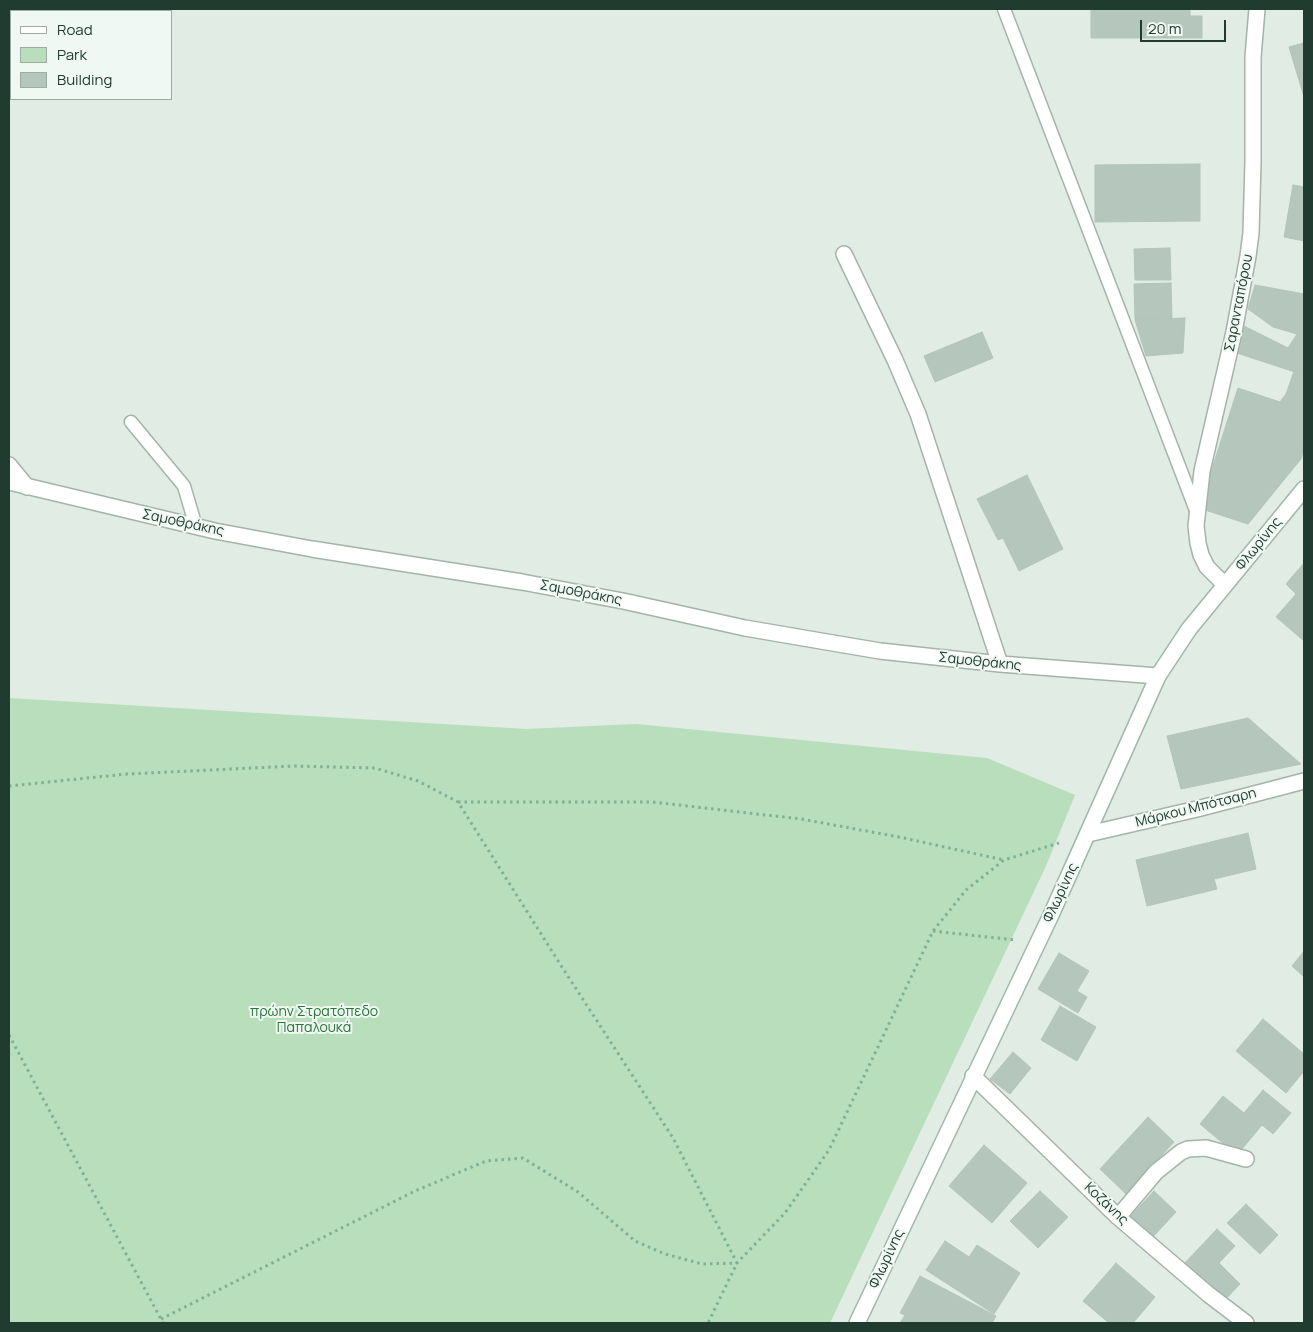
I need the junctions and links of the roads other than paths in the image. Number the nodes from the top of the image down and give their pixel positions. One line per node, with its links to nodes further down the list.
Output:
1 (1004, 9): 9 (lane)
2 (1256, 9): 9 (street, Σαρανταπόρου)
3 (844, 254): 12 (street)
4 (131, 422): 10 (lane)
5 (9, 465): 7 (street)
6 (9, 482): 7 (street, Σαμοθράκης)
7 (27, 487): 10 (street, Σαμοθράκης)
8 (1304, 489): 11 (street, Φλωρίνης)
9 (1198, 514): 11 (street, Σαρανταπόρου)
10 (196, 527): 12 (street, Σαμοθράκης)
11 (1225, 585): 13 (street, Φλωρίνης)
12 (1000, 664): 13 (street, Σαμοθράκης)
13 (1158, 676): 15 (street, Φλωρίνης)
14 (1304, 780): 15 (street, Μάρκου Μπότσαρη)
15 (1088, 834): 16 (street, Φλωρίνης)
16 (973, 1076): 18 (street, Κοζάνης); 19 (street, Φλωρίνης)
17 (1246, 1159): 18 (street)
18 (1118, 1217): 20 (street, Κοζάνης)
19 (857, 1323)
20 (1246, 1323)

